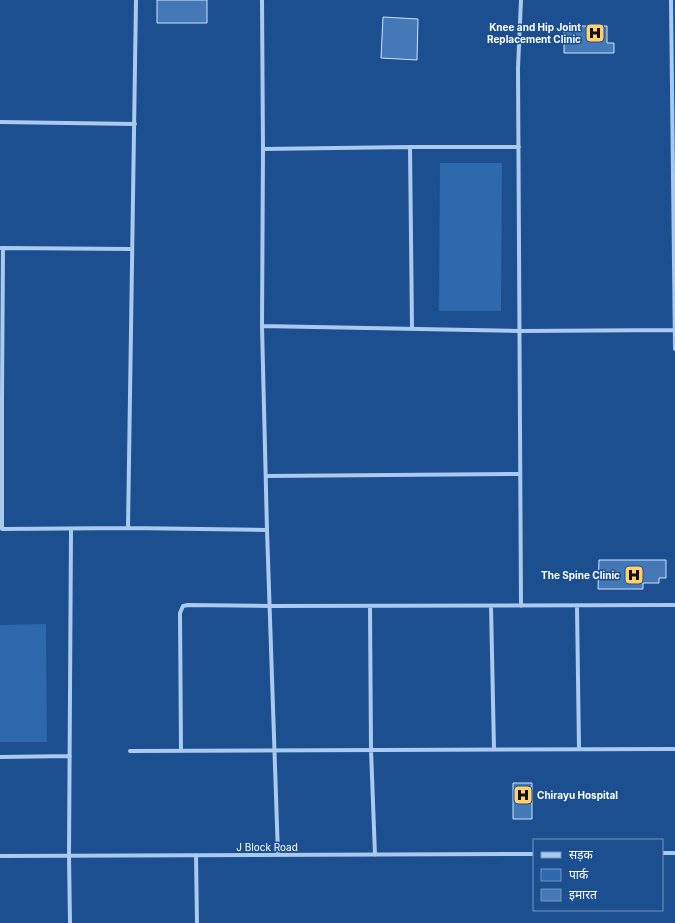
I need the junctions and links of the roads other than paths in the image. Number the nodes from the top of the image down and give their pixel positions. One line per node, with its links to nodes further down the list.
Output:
1 (136, 0): 6 (street)
2 (262, 0): 10 (street)
3 (520, 0): 9 (street)
4 (670, 0): 7 (street)
5 (0, 122): 6 (street)
6 (135, 124): 12 (street)
7 (674, 144): 15 (street)
8 (410, 147): 9 (street); 10 (street); 14 (street)
9 (519, 147): 16 (street)
10 (263, 150): 13 (street)
11 (1, 248): 12 (street); 18 (street)
12 (132, 250): 21 (street)
13 (262, 326): 14 (street); 20 (street)
14 (412, 328): 16 (street)
15 (675, 330): 16 (street); 17 (street)
16 (519, 331): 19 (street)
17 (675, 349)
18 (1, 398): 22 (street)
19 (520, 474): 20 (street); 29 (street)
20 (266, 476): 24 (street)
21 (128, 528): 23 (street); 24 (street)
22 (1, 529): 23 (street)
23 (71, 529): 38 (street)
24 (267, 530): 26 (street)
25 (675, 605): 30 (street)
26 (269, 606): 27 (street); 34 (street); 37 (street)
27 (370, 606): 28 (street); 35 (street)
28 (491, 606): 29 (street); 31 (street)
29 (521, 606): 30 (street)
30 (577, 606): 32 (street)
31 (494, 749): 32 (street); 35 (street)
32 (579, 749): 33 (street)
33 (675, 749)
34 (275, 750): 35 (street); 37 (street); 45 (street)
35 (371, 750): 42 (street)
36 (130, 751): 37 (street)
37 (182, 751)
38 (70, 756): 39 (street); 47 (street)
39 (0, 757)
40 (663, 853): 41 (street)
41 (675, 853)
42 (375, 854): 43 (street, J Block Road); 45 (street, J Block Road)
43 (533, 854)
44 (196, 855): 45 (street, J Block Road); 47 (street, J Block Road); 49 (street)
45 (278, 855)
46 (0, 856): 47 (street, J Block Road)
47 (69, 856): 48 (street)
48 (70, 923)
49 (197, 923)

